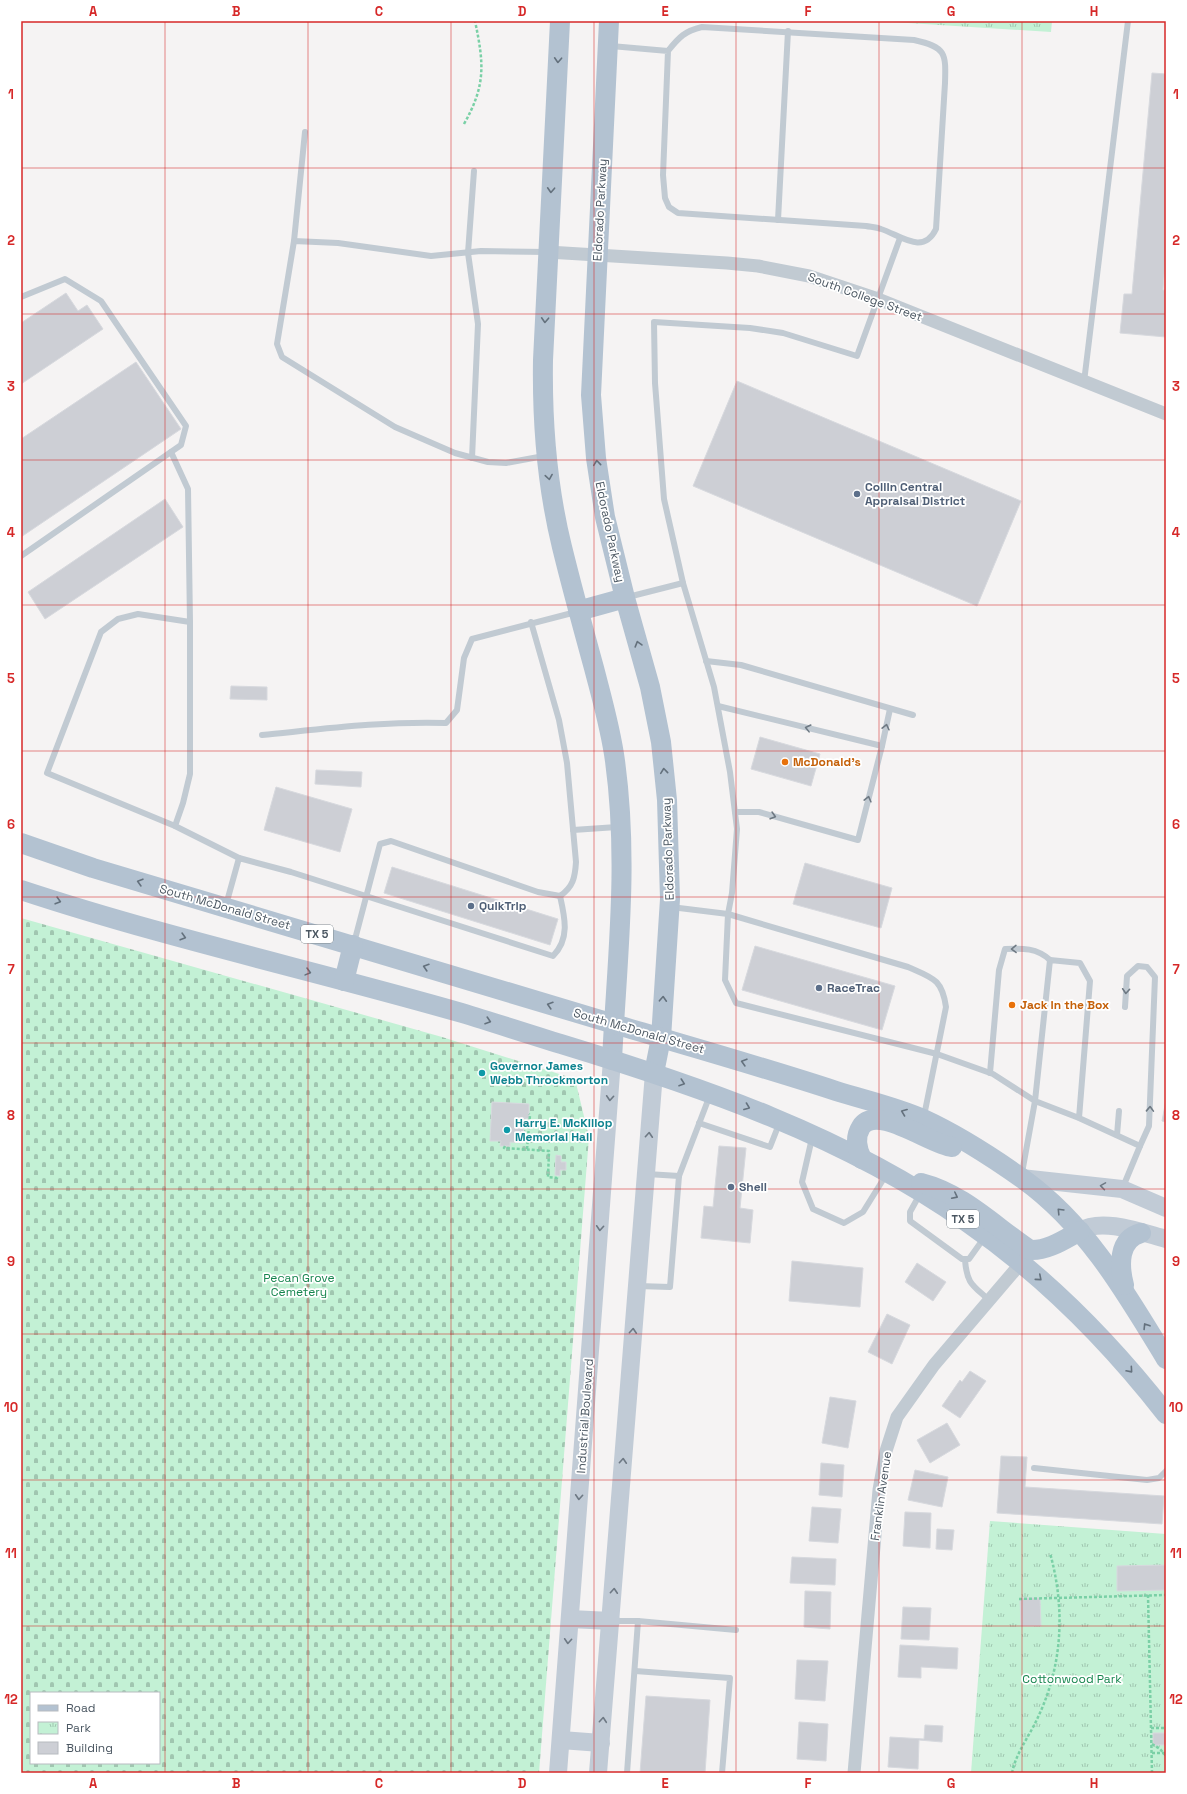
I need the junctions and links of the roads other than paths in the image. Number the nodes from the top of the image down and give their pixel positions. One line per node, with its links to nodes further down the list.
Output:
1 (560, 21): 12 (main road, one-way to 12)
2 (609, 21): 5 (main road, Eldorado Parkway)
3 (1128, 21): 17 (lane)
4 (788, 31): 6 (lane); 9 (lane); 10 (lane)
5 (608, 45): 6 (lane); 14 (main road, Eldorado Parkway)
6 (668, 51): 9 (lane)
7 (305, 132): 11 (lane)
8 (474, 171): 13 (lane)
9 (778, 220): 10 (lane)
10 (900, 238): 16 (lane)
11 (294, 241): 13 (lane); 21 (lane)
12 (548, 252): 13 (lane); 14 (street, South College Street); 20 (main road, one-way to 20)
13 (468, 253): 21 (lane)
14 (598, 254): 16 (street, South College Street); 24 (main road, Eldorado Parkway, one-way to 14)
15 (21, 297): 19 (lane)
16 (878, 299): 17 (street, South College Street); 23 (lane)
17 (1084, 382): 18 (street, South College Street)
18 (1166, 414)
19 (171, 452): 22 (lane); 26 (lane)
20 (547, 455): 21 (lane); 25 (main road, one-way to 25)
21 (472, 458)
22 (21, 556)
23 (683, 583): 24 (lane); 28 (lane)
24 (625, 598): 25 (main road); 43 (main road, Eldorado Parkway, one-way to 24)
25 (578, 611): 27 (lane); 36 (main road)
26 (190, 622): 35 (lane); 35 (lane)
27 (531, 622): 32 (lane); 37 (lane)
28 (706, 661): 29 (lane); 30 (lane)
29 (718, 706): 33 (lane, one-way to 29); 34 (lane)
30 (890, 708): 31 (lane); 33 (lane, one-way to 30)
31 (913, 715)
32 (262, 735)
33 (882, 746): 34 (lane, one-way to 33)
34 (735, 812): 45 (lane)
35 (175, 826): 39 (lane)
36 (622, 826): 37 (lane); 52 (main road)
37 (573, 830): 42 (lane)
38 (21, 843): 44 (main road, South McDonald Street / TX 5, one-way to 38)
39 (239, 858): 41 (lane); 44 (lane)
40 (21, 890): 49 (main road, TX 5, one-way to 49)
41 (367, 896): 42 (lane); 42 (lane); 46 (lane)
42 (560, 896)
43 (670, 906): 45 (lane); 53 (main road, Eldorado Parkway, one-way to 43)
44 (226, 907): 46 (main road, South McDonald Street / TX 5)
45 (728, 914): 54 (lane); 54 (lane)
46 (353, 945): 48 (main road, South McDonald Street / TX 5, one-way to 46); 49 (main road)
47 (1050, 960): 57 (lane, one-way to 57); 59 (lane); 61 (lane)
48 (468, 980): 51 (main road); 52 (main road, South McDonald Street / TX 5, one-way to 48)
49 (344, 982): 51 (main road, TX 5)
50 (1125, 1007): 67 (lane, one-way to 50)
51 (464, 1014): 55 (main road, TX 5, one-way to 55)
52 (614, 1024): 53 (main road, South McDonald Street / TX 5); 55 (main road)
53 (661, 1038): 56 (main road, Eldorado Parkway); 62 (main road, South McDonald Street / TX 5, one-way to 53)
54 (937, 1054): 57 (lane); 62 (lane)
55 (612, 1060): 56 (main road, TX 5); 90 (main road, Industrial Boulevard, one-way to 90)
56 (654, 1073): 58 (main road, TX 5, one-way to 58); 70 (main road, one-way to 56)
57 (990, 1073): 59 (lane)
58 (710, 1094): 63 (main road, TX 5, one-way to 63); 64 (lane)
59 (1035, 1102): 61 (lane); 73 (lane)
60 (1119, 1112): 66 (lane)
61 (1079, 1118): 66 (lane)
62 (924, 1119): 68 (main road, South McDonald Street / TX 5)
63 (780, 1120): 64 (lane); 65 (main road, TX 5)
64 (699, 1124): 72 (lane)
65 (812, 1135): 69 (main road, TX 5); 71 (lane)
66 (1117, 1135): 67 (lane)
67 (1140, 1146): 74 (lane)
68 (976, 1148): 69 (main road); 73 (main road, South McDonald Street / TX 5)
69 (862, 1160): 71 (main road, TX 5)
70 (646, 1174): 72 (lane); 83 (main road)
71 (889, 1174): 75 (main road, TX 5); 77 (main road, one-way to 77)
72 (679, 1176): 83 (lane)
73 (1021, 1178): 74 (main road, one-way to 73); 77 (main road, South McDonald Street / TX 5, one-way to 73)
74 (1122, 1189): 76 (main road)
75 (921, 1193): 79 (main road, TX 5); 81 (lane)
76 (1166, 1208)
77 (1080, 1231): 78 (main road); 84 (main road, South McDonald Street / TX 5)
78 (1141, 1233): 80 (main road); 84 (main road)
79 (986, 1235): 81 (lane); 82 (main road, TX 5)
80 (1166, 1239)
81 (965, 1260): 85 (lane)
82 (1021, 1263): 85 (street, Franklin Avenue); 87 (main road, TX 5, one-way to 87)
83 (637, 1286): 91 (main road, one-way to 83)
84 (1125, 1291): 86 (main road, South McDonald Street / TX 5, one-way to 84)
85 (990, 1301): 101 (street, Franklin Avenue)
86 (1166, 1359)
87 (1166, 1414)
88 (1034, 1468): 89 (lane)
89 (1166, 1471)
90 (570, 1619): 91 (main road); 95 (main road, Industrial Boulevard, one-way to 95)
91 (611, 1621): 92 (lane); 96 (main road, one-way to 91)
92 (638, 1621): 93 (lane); 94 (lane)
93 (736, 1630)
94 (635, 1671): 99 (lane); 100 (lane)
95 (561, 1740): 96 (main road); 97 (main road, Industrial Boulevard)
96 (601, 1743): 98 (main road)
97 (558, 1773)
98 (598, 1773)
99 (627, 1773)
100 (722, 1773)
101 (854, 1773)

